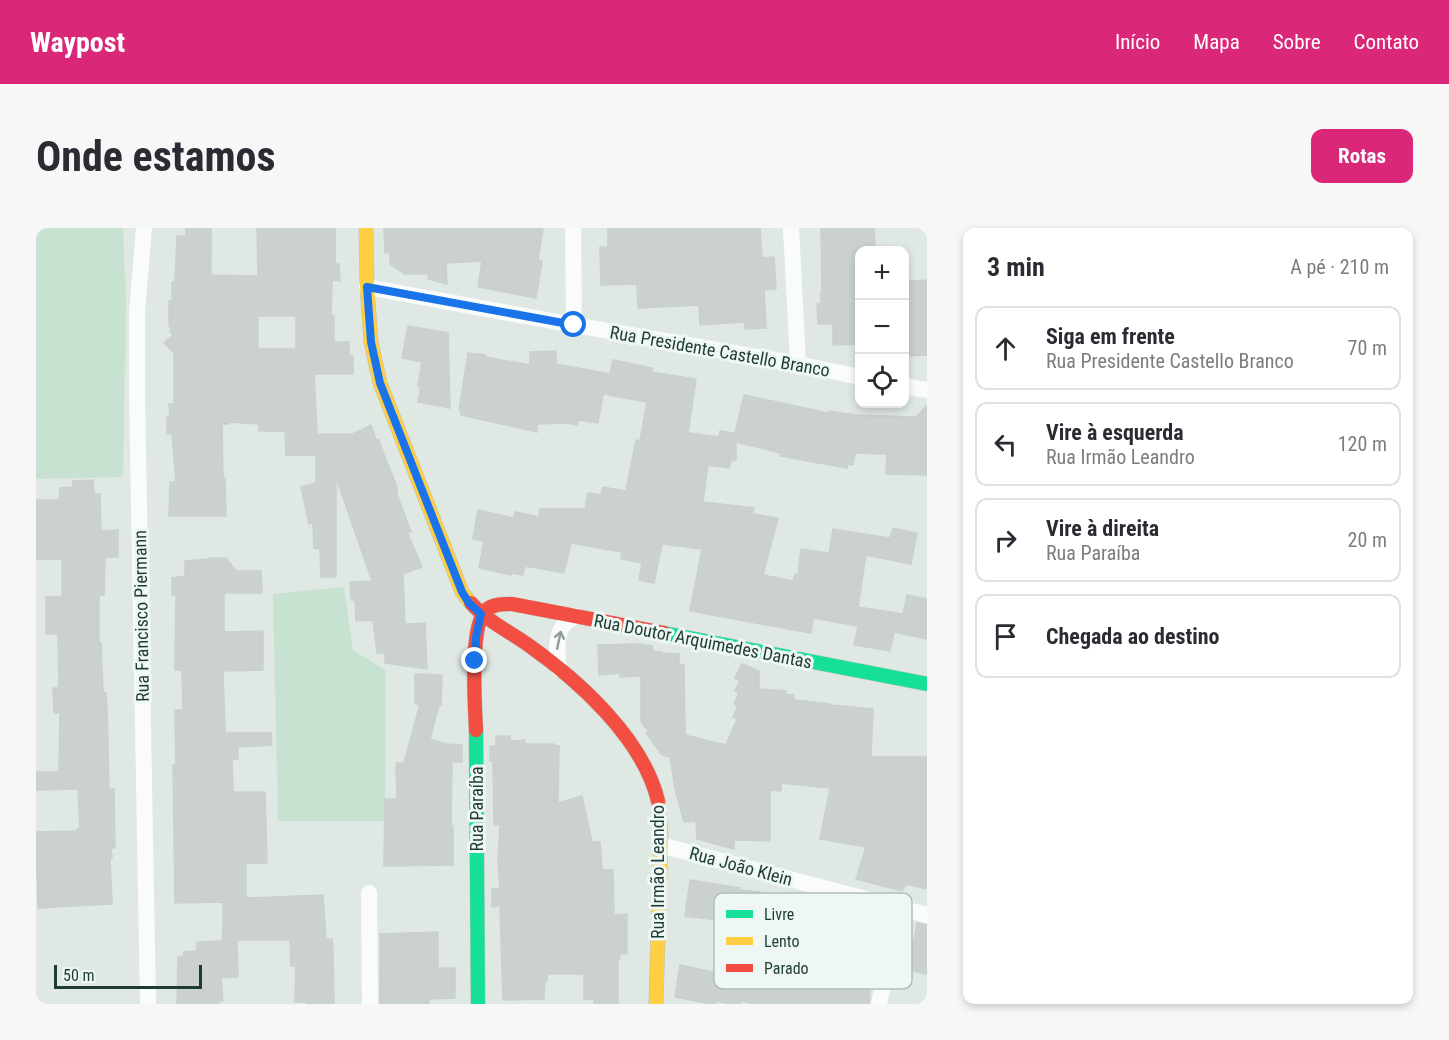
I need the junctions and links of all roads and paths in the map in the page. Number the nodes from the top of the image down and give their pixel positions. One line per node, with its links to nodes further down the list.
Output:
1 (144, 228): 21 (street, Rua Francisco Piermann)
2 (366, 228): 5 (street, Rua Irmão Leandro)
3 (573, 228): 6 (street)
4 (791, 228): 7 (street)
5 (367, 287): 6 (street, Rua Presidente Castello Branco); 11 (street, Rua Irmão Leandro)
6 (574, 325): 7 (street, Rua Presidente Castello Branco)
7 (798, 364): 8 (street, Rua Presidente Castello Branco)
8 (855, 375)
9 (909, 387): 10 (street)
10 (927, 390)
11 (481, 614): 12 (street, Rua Doutor Arquimedes Dantas); 13 (street, Rua Irmão Leandro); 23 (street, Rua Paraíba)
12 (574, 616): 13 (street, one-way to 12); 14 (street, Rua Doutor Arquimedes Dantas)
13 (559, 669): 15 (street, Rua Irmão Leandro)
14 (927, 684)
15 (660, 845): 17 (street, Rua João Klein); 24 (street, Rua Irmão Leandro)
16 (369, 893): 22 (street)
17 (841, 893)
18 (912, 911): 19 (street, Rua João Klein)
19 (927, 915)
20 (882, 989): 25 (street)
21 (148, 1004)
22 (370, 1004)
23 (478, 1004)
24 (656, 1004)
25 (879, 1004)

